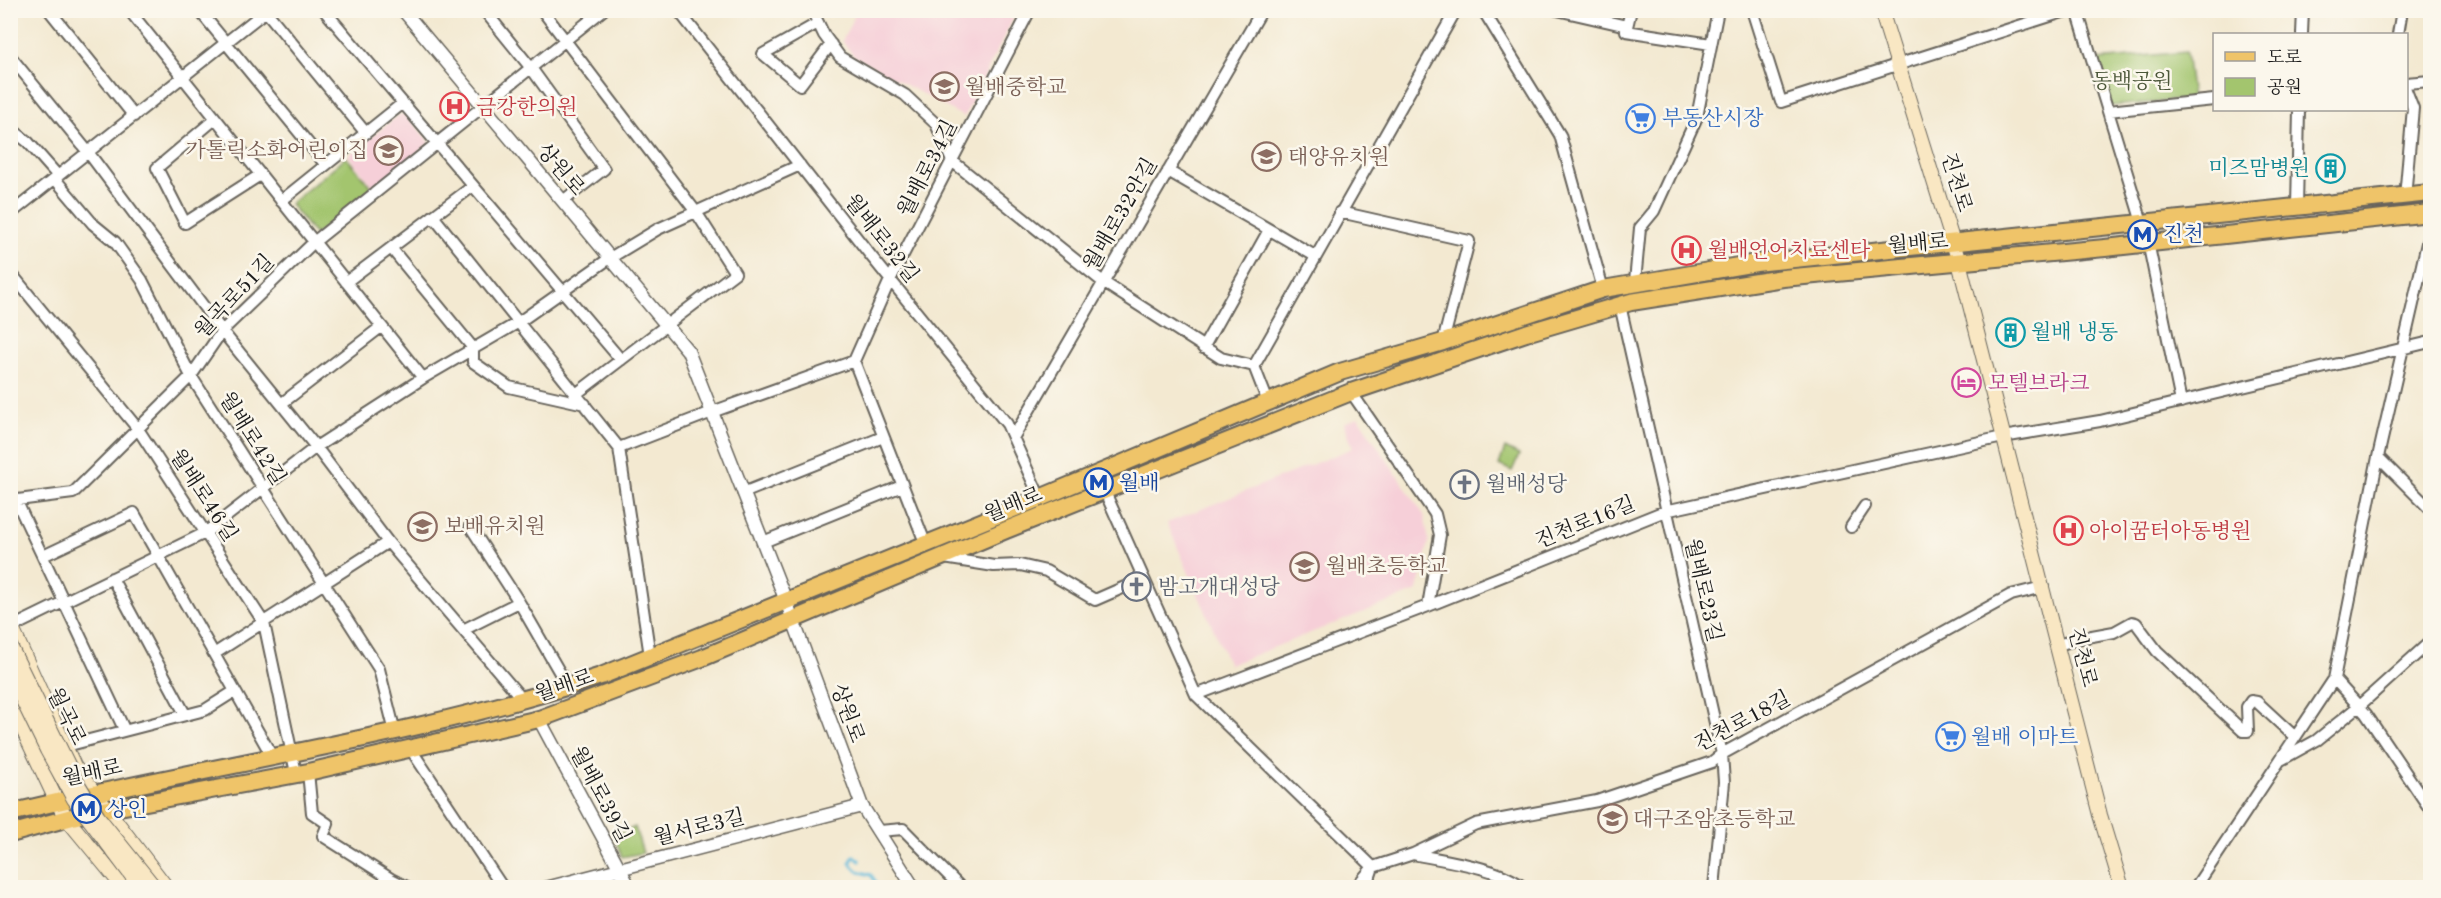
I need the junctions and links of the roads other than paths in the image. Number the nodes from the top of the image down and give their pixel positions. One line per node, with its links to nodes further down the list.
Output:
1 (49, 10): 45 (street)
2 (129, 10): 36 (street)
3 (199, 10): 30 (street)
4 (324, 10): 41 (street)
5 (403, 10): 42 (street, 상원로)
6 (484, 10): 35 (street)
7 (542, 10): 29 (street)
8 (603, 10): 29 (street, 월곡로51길)
9 (678, 10): 53 (street, 월배로32길)
10 (812, 10): 25 (street)
11 (1030, 10): 51 (street, 월배로34길)
12 (1262, 10): 54 (street, 월배로32안길)
13 (1456, 10): 64 (street)
14 (1483, 10): 83 (street)
15 (1557, 10): 26 (street)
16 (1630, 10): 26 (street)
17 (1718, 10): 32 (street)
18 (1752, 10): 34 (street)
19 (1881, 10): 34 (main road, 진천로)
20 (2069, 10): 34 (street)
21 (2077, 10): 43 (street)
22 (2303, 10): 27 (street)
23 (2402, 10): 28 (street)
24 (266, 11): 30 (street); 48 (street)
25 (818, 23): 31 (street); 31 (street)
26 (1627, 29): 32 (street)
27 (2302, 33)
28 (2398, 33)
29 (567, 40): 35 (street, 월곡로51길); 63 (street)
30 (226, 43): 36 (street); 52 (street)
31 (831, 44): 51 (street)
32 (1711, 44): 82 (street)
33 (10, 56): 50 (street)
34 (1898, 65): 73 (main road, 진천로)
35 (531, 68): 42 (street, 월곡로51길); 61 (street)
36 (182, 77): 45 (street); 46 (street)
37 (2430, 81): 38 (street)
38 (2408, 83)
39 (2408, 95): 59 (street)
40 (2213, 100): 43 (street)
41 (403, 103): 48 (street); 49 (street)
42 (483, 107): 49 (street, 월곡로51길); 61 (street, 상원로)
43 (2108, 111): 68 (street)
44 (2299, 111): 62 (street)
45 (134, 116): 50 (street)
46 (215, 119): 55 (street); 55 (street)
47 (10, 128): 56 (street, 월배로42길)
48 (365, 132): 52 (street)
49 (437, 143): 57 (street); 71 (street, 월곡로51길)
50 (88, 152): 56 (street); 89 (street)
51 (952, 161): 79 (street, 월배로34길); 81 (street)
52 (326, 165): 60 (street)
53 (800, 165): 63 (street); 79 (street, 월배로32길)
54 (1168, 171): 69 (street); 81 (street, 월배로32안길)
55 (260, 175): 60 (street)
56 (56, 178): 66 (street); 98 (street, 월배로42길)
57 (473, 186): 67 (street); 84 (street)
58 (2430, 193): 59 (main road, 월배로)
59 (2405, 197): 62 (main road, 월배로)
60 (281, 201): 71 (street)
61 (562, 201): 76 (street, 상원로)
62 (2297, 207): 68 (main road, 월배로)
63 (696, 212): 76 (street); 87 (street)
64 (1340, 212): 75 (street); 90 (street)
65 (2430, 213): 72 (main road, 월배로)
66 (10, 214)
67 (433, 216): 74 (street); 86 (street)
68 (2142, 222): 72 (street); 73 (main road, 월배로)
69 (1269, 230): 75 (street); 93 (street)
70 (2430, 230): 94 (street)
71 (314, 242): 80 (street); 89 (street, 월곡로51길)
72 (2148, 242): 77 (main road, 월배로); 103 (street)
73 (1954, 243): 77 (main road, 진천로); 82 (main road, 월배로)
74 (391, 248): 80 (street); 92 (street)
75 (1315, 256): 97 (street)
76 (610, 258): 84 (street); 87 (street, 상원로)
77 (1959, 262): 85 (main road, 월배로); 109 (main road, 진천로)
78 (10, 272): 107 (street, 월배로46길)
79 (891, 280): 96 (street, 월배로34길); 110 (street, 월배로32길)
80 (346, 282): 88 (street)
81 (1102, 282): 93 (street); 110 (street, 월배로32안길)
82 (1635, 282): 83 (main road, 월배로)
83 (1603, 289): 90 (main road, 월배로)
84 (562, 291): 86 (street); 95 (street)
85 (1620, 304): 100 (main road, 월배로); 122 (street, 월배로23길)
86 (519, 322): 92 (street); 101 (street)
87 (667, 326): 95 (street); 106 (street, 상원로)
88 (381, 327): 99 (street); 104 (street)
89 (222, 331): 98 (street, 월곡로51길); 104 (street)
90 (1443, 342): 102 (main road, 월배로)
91 (2430, 342): 94 (street)
92 (473, 348): 99 (street); 105 (street)
93 (1203, 348): 97 (street)
94 (2404, 349): 103 (street); 113 (street)
95 (621, 360): 101 (street)
96 (854, 361): 106 (street); 108 (street)
97 (1254, 366): 102 (street)
98 (191, 376): 107 (street, 월곡로51길); 115 (street, 월배로42길)
99 (423, 378): 111 (street)
100 (1351, 392): 116 (main road, 월배로); 139 (street)
101 (576, 394): 105 (street)
102 (1268, 402): 118 (main road, 월배로)
103 (2181, 402): 109 (street)
104 (281, 404): 111 (street)
105 (585, 404): 112 (street)
106 (712, 412): 112 (street); 117 (street, 상원로)
107 (138, 429): 119 (street, 월곡로51길); 125 (street, 월배로46길)
108 (883, 437): 114 (street); 117 (street)
109 (2004, 437): 122 (street, 진천로16길); 135 (main road, 진천로)
110 (1013, 438): 118 (street, 월배로32길)
111 (316, 447): 115 (street); 126 (street)
112 (620, 448): 148 (street)
113 (2378, 457): 121 (street); 150 (street)
114 (902, 486): 127 (street); 128 (street)
115 (262, 489): 125 (street); 134 (street, 월배로42길)
116 (1105, 492): 131 (main road, 월배로); 133 (street)
117 (744, 493): 127 (street, 상원로)
118 (1040, 498): 128 (main road, 월배로)
119 (13, 501): 130 (street, 월곡로51길)
120 (1865, 506): 124 (street)
121 (2430, 509)
122 (1665, 511): 139 (street, 진천로16길); 165 (street, 월배로23길)
123 (470, 526): 138 (street, 월배로)
124 (1851, 527)
125 (205, 533): 129 (street); 141 (street, 월배로46길)
126 (388, 542): 134 (street); 143 (street)
127 (763, 542): 137 (street, 상원로)
128 (926, 545): 137 (main road, 월배로)
129 (160, 555): 130 (street); 132 (street); 147 (street)
130 (44, 556): 136 (street, 월곡로51길)
131 (941, 558): 133 (street); 140 (main road, 월배로)
132 (112, 578): 136 (street); 157 (street)
133 (1143, 579): 153 (street)
134 (323, 585): 141 (street); 160 (street, 월배로42길)
135 (2043, 587): 145 (main road, 진천로); 165 (street, 진천로18길)
136 (64, 601): 142 (street); 159 (street, 월곡로51길)
137 (786, 601): 140 (street, 상원로); 148 (main road, 월배로)
138 (519, 602): 143 (street); 151 (street, 월배로)
139 (1428, 606): 153 (street, 진천로16길)
140 (792, 619): 158 (main road, 월배로); 171 (street, 상원로)
141 (264, 623): 147 (street); 164 (street, 월배로46길)
142 (11, 626): 162 (main road)
143 (465, 629): 154 (street)
144 (2430, 642): 156 (street)
145 (2058, 645): 161 (street); 195 (main road, 진천로)
146 (10, 646): 183 (main road, 월곡로, bridge)
147 (214, 654): 152 (street)
148 (650, 656): 151 (main road, 월배로)
149 (10, 674): 182 (main road, 월곡로, bridge)
150 (2334, 679): 156 (street); 161 (street)
151 (568, 687): 154 (main road, 월배로)
152 (235, 691): 157 (street, 월곡로); 166 (street)
153 (1196, 695): 179 (street)
154 (523, 700): 160 (main road, 월배로)
155 (10, 702): 170 (main road)
156 (2360, 706): 167 (street); 172 (street)
157 (185, 714): 159 (street, 월곡로)
158 (539, 719): 163 (main road, 월배로); 180 (street, 월배로39길)
159 (124, 729): 162 (street, 월곡로)
160 (395, 732): 164 (main road, 월배로)
161 (2295, 737): 167 (street)
162 (66, 746): 169 (main road)
163 (410, 748): 168 (main road, 월배로); 186 (street)
164 (292, 754): 166 (main road, 월배로); 168 (street, 월배로46길)
165 (1722, 754): 178 (street, 진천로18길); 194 (street, 월배로23길)
166 (273, 758): 169 (main road, 월배로)
167 (2279, 761): 196 (street)
168 (302, 772): 173 (main road, 월배로); 185 (street, 월배로46길)
169 (94, 794): 170 (main road, 월배로); 173 (main road)
170 (57, 802): 174 (main road, 월배로); 175 (main road)
171 (862, 806): 176 (street, 상원로); 180 (street, 월서로3길)
172 (2430, 809)
173 (106, 810): 175 (main road, 월배로); 184 (main road)
174 (10, 813)
175 (67, 819): 177 (main road, 월배로); 181 (main road)
176 (879, 831): 189 (street, 상원로); 190 (street)
177 (10, 834)
178 (1413, 854): 179 (street, 진천로18길); 193 (street)
179 (1373, 867): 191 (street); 192 (street)
180 (619, 868): 187 (street, 월서로3길); 188 (street, 월배로39길)
181 (124, 888)
182 (141, 888)
183 (155, 888)
184 (167, 888)
185 (409, 888)
186 (503, 888)
187 (546, 888)
188 (630, 888)
189 (914, 888)
190 (961, 888)
191 (1354, 888)
192 (1366, 888)
193 (1524, 888)
194 (1714, 888)
195 (2122, 888)
196 (2195, 888)

